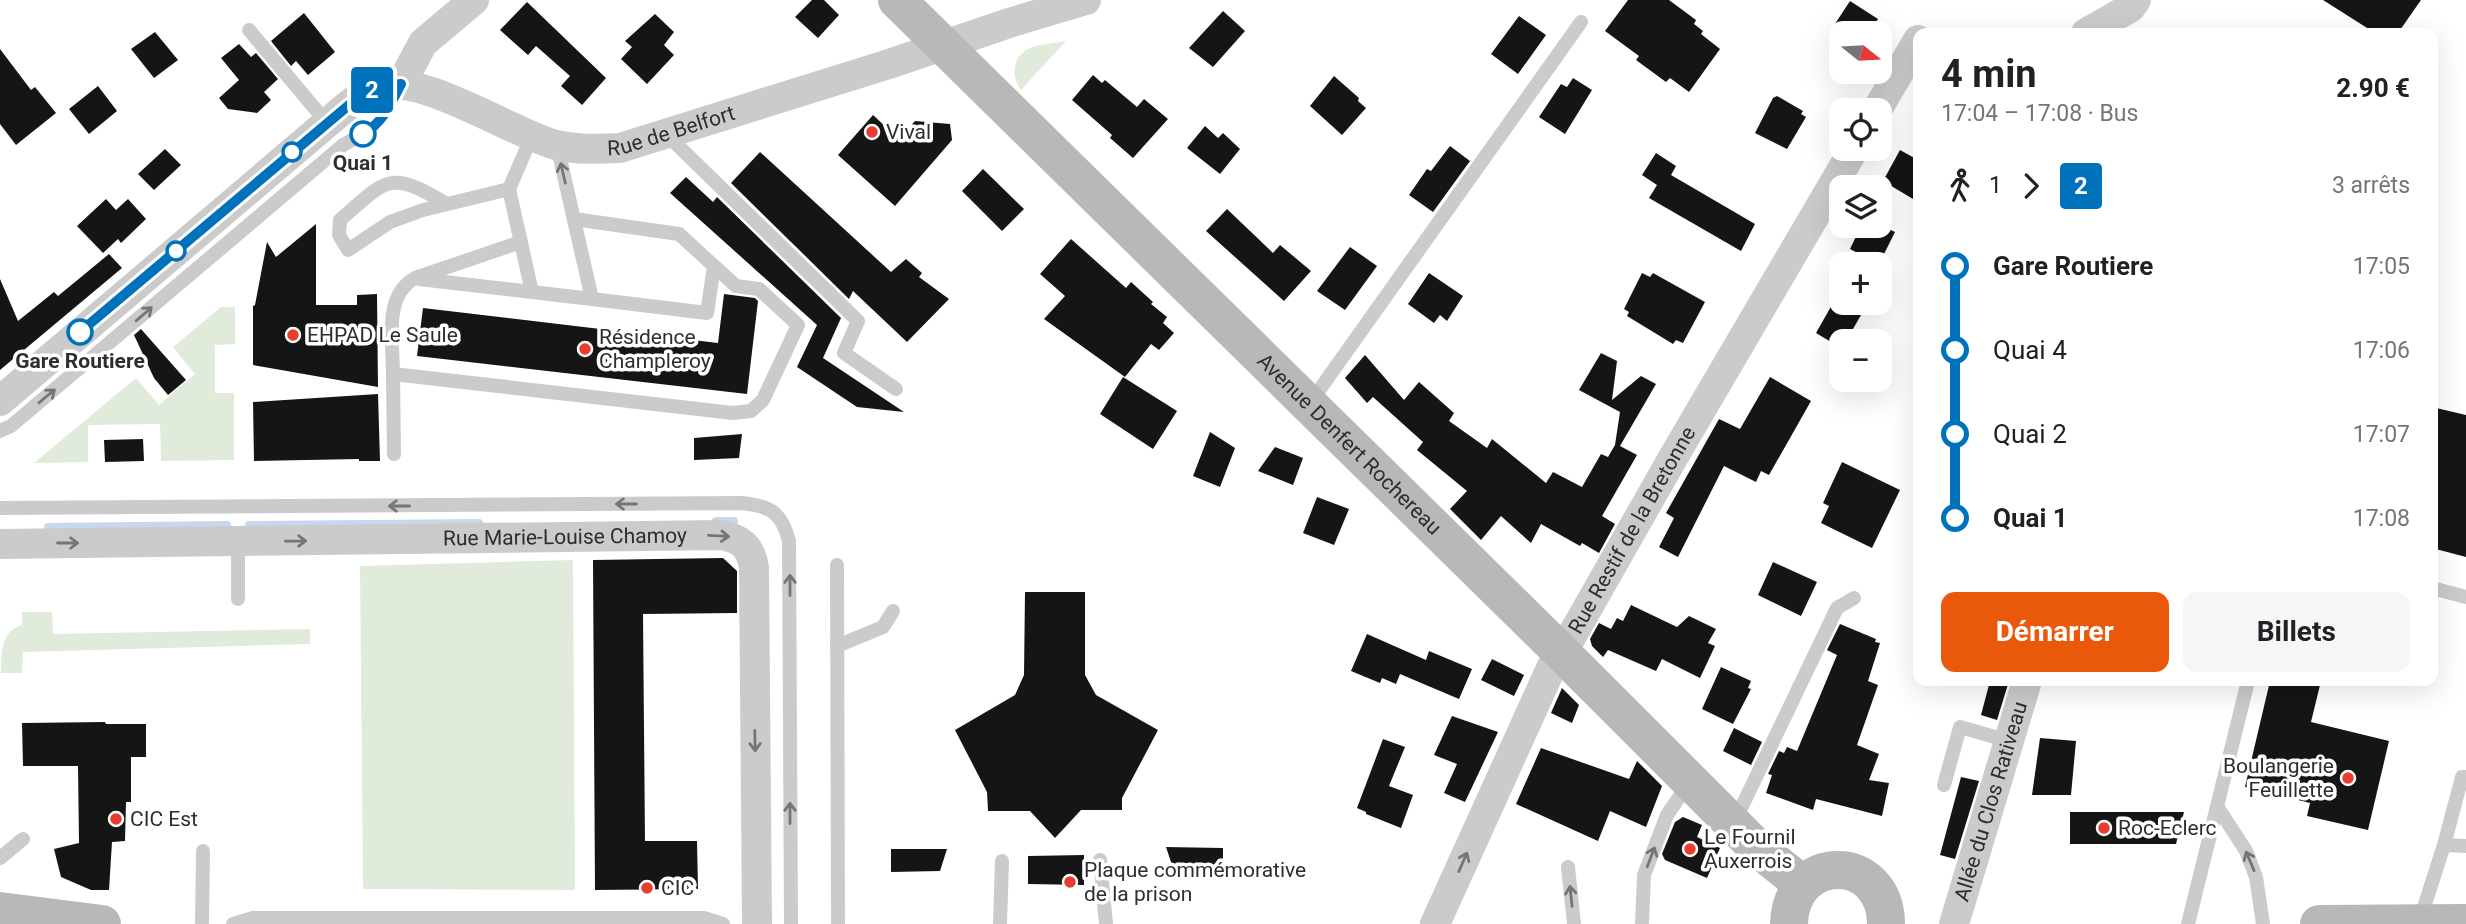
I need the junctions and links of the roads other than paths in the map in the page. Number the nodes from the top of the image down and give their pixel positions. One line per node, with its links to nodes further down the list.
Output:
1 (474, 0): 10 (street)
2 (897, 0): 8 (street, Avenue Denfert Rochereau)
3 (1086, 0): 8 (street, Rue de Belfort)
4 (2136, 0): 6 (street)
5 (1581, 22): 27 (lane)
6 (2095, 28)
7 (249, 30): 12 (lane)
8 (943, 47): 13 (street, Rue de Belfort); 27 (street, Avenue Denfert Rochereau)
9 (1913, 49): 11 (street)
10 (401, 84): 12 (street); 14 (street, Rue de Belfort); 28 (lane, one-way to 10)
11 (1884, 98)
12 (327, 123): 26 (street)
13 (666, 134): 14 (street, Rue de Belfort); 25 (lane)
14 (545, 141): 16 (lane); 18 (lane, one-way to 14)
15 (1847, 161): 40 (street, Rue Restif de la Bretonne)
16 (509, 189): 17 (lane); 19 (lane)
17 (447, 204): 17 (lane)
18 (574, 219): 20 (lane); 23 (lane)
19 (521, 242): 21 (lane); 22 (lane)
20 (714, 266): 23 (lane); 24 (lane)
21 (415, 278): 22 (lane); 24 (lane)
22 (532, 292): 23 (lane)
23 (592, 299)
24 (393, 374): 29 (lane)
25 (896, 389)
26 (0, 401)
27 (1309, 404): 40 (street, Avenue Denfert Rochereau)
28 (0, 430)
29 (394, 454)
30 (0, 508): 66 (lane, one-way to 30)
31 (238, 542): 32 (street, Rue Marie-Louise Chamoy, one-way to 31); 37 (lane); 65 (street, Rue Marie-Louise Chamoy, one-way to 65)
32 (0, 544)
33 (837, 565): 39 (lane)
34 (2438, 590): 35 (lane)
35 (2466, 597)
36 (1854, 598): 48 (lane)
37 (238, 599)
38 (892, 611): 39 (lane)
39 (837, 646): 67 (lane)
40 (1562, 653): 45 (street, Avenue Denfert Rochereau); 70 (street, Rue Restif de la Bretonne, one-way to 40)
41 (2026, 686): 43 (street, Allée du Clos Rativeau)
42 (2247, 686): 47 (lane)
43 (2009, 741): 46 (lane); 75 (street, Allée du Clos Rativeau)
44 (2466, 777): 50 (lane)
45 (1690, 782): 48 (street, Avenue Denfert Rochereau); 72 (lane, one-way to 45)
46 (1944, 785)
47 (2217, 806): 76 (lane); 77 (lane, one-way to 47)
48 (1733, 824): 57 (street, Avenue Denfert Rochereau)
49 (23, 839): 53 (lane)
50 (2444, 845): 51 (lane); 79 (lane)
51 (2466, 846)
52 (203, 851): 62 (lane)
53 (0, 858)
54 (1100, 860): 69 (lane)
55 (1002, 861): 68 (lane)
56 (1568, 867): 71 (lane, one-way to 56)
57 (1802, 884): 73 (street); 74 (street)
58 (0, 911): 60 (street); 61 (street)
59 (2466, 923): 80 (street)
60 (2, 924)
61 (102, 924)
62 (202, 924)
63 (233, 924): 64 (lane)
64 (723, 924)
65 (757, 924)
66 (791, 924)
67 (838, 924)
68 (1000, 924)
69 (1106, 924)
70 (1435, 924)
71 (1574, 924)
72 (1642, 924)
73 (1789, 924)
74 (1889, 924)
75 (1954, 924)
76 (2188, 924)
77 (2263, 924)
78 (2319, 924): 79 (street)
79 (2418, 924): 80 (street)
80 (2457, 924)

